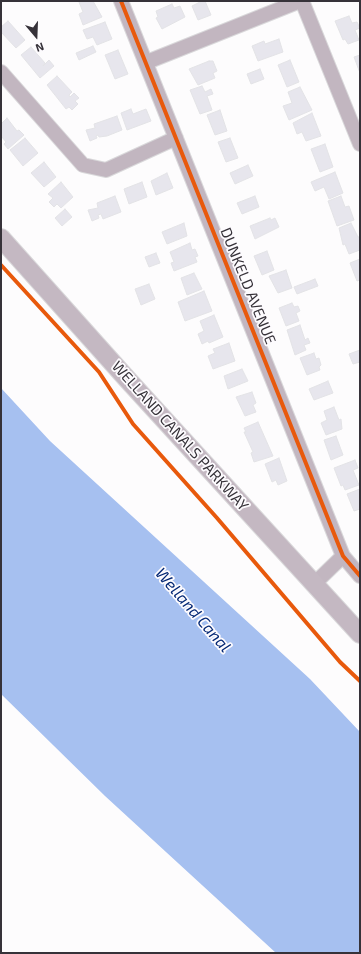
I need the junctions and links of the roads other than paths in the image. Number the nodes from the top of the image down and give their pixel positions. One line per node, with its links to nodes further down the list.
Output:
1 (121, 1): 3 (street, DUNKELD AVENUE)
2 (301, 1): 3 (street); 6 (street)
3 (147, 62): 5 (street, DUNKELD AVENUE)
4 (1, 72): 5 (street)
5 (176, 138): 8 (street, DUNKELD AVENUE)
6 (360, 144)
7 (1, 238): 10 (main road, WELLAND CANALS PARKWAY)
8 (343, 556): 9 (street, DUNKELD AVENUE); 10 (street)
9 (360, 576)
10 (314, 584): 11 (main road, WELLAND CANALS PARKWAY)
11 (360, 634)

